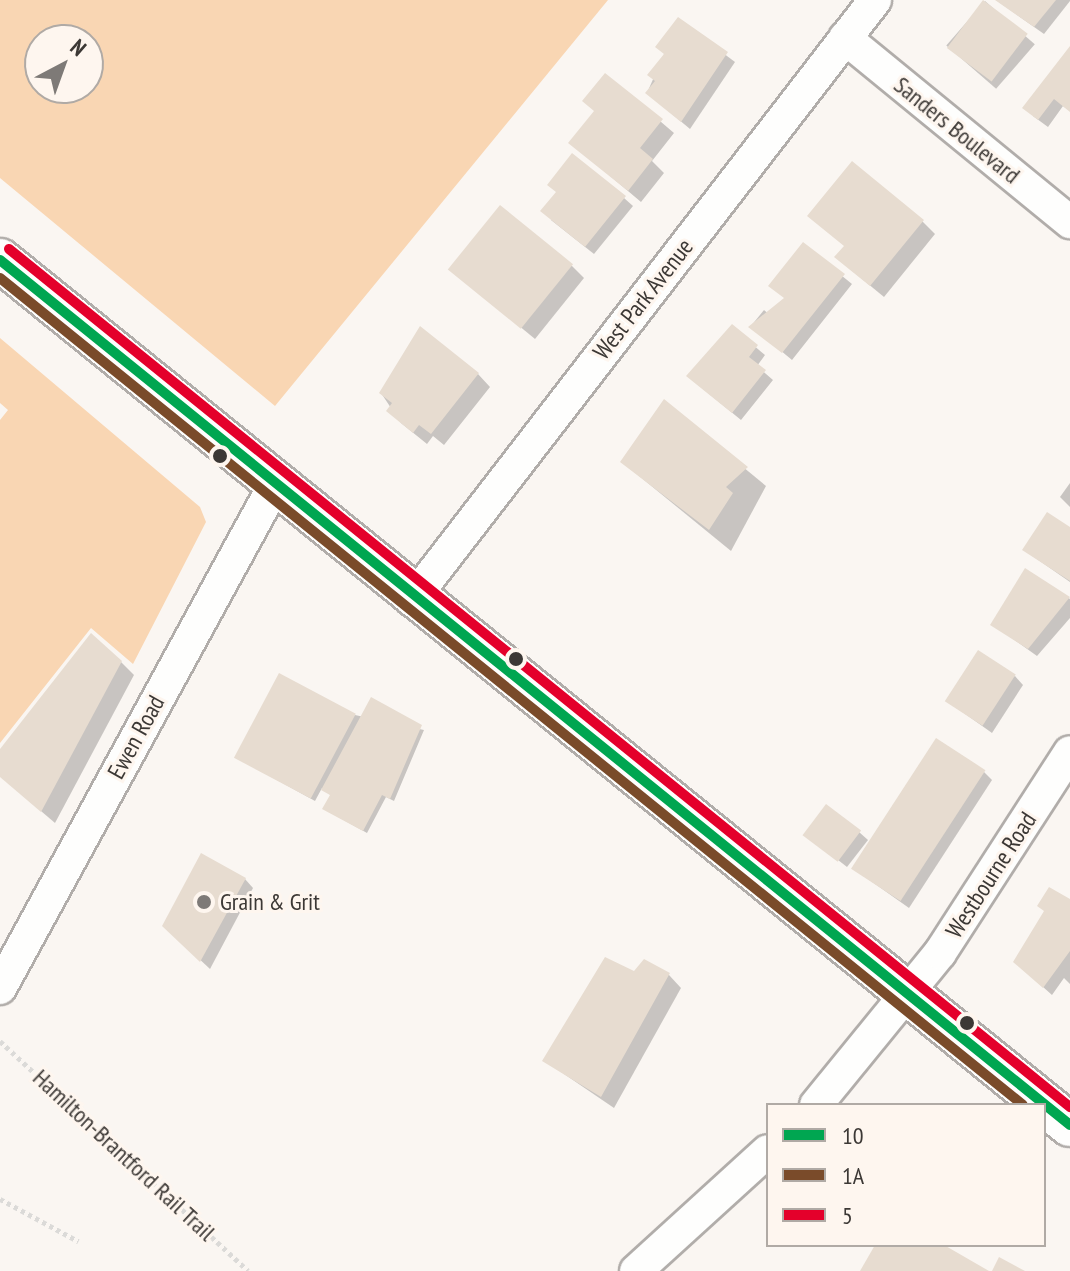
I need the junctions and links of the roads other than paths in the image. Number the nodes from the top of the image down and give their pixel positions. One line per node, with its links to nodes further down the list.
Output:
1 (875, 0): 2 (street, West Park Avenue)
2 (845, 38): 3 (street, Sanders Boulevard); 6 (street, West Park Avenue)
3 (1070, 222)
4 (0, 260): 5 (main road)
5 (273, 488): 6 (main road); 8 (street, Ewen Road)
6 (412, 600): 9 (main road)
7 (1070, 752): 9 (street, Westbourne Road)
8 (0, 988)
9 (906, 995): 10 (street, Westbourne Road); 11 (main road)
10 (818, 1103)
11 (1042, 1103)
12 (1046, 1106): 13 (main road)
13 (1070, 1125)
14 (766, 1153): 15 (street)
15 (636, 1271)

